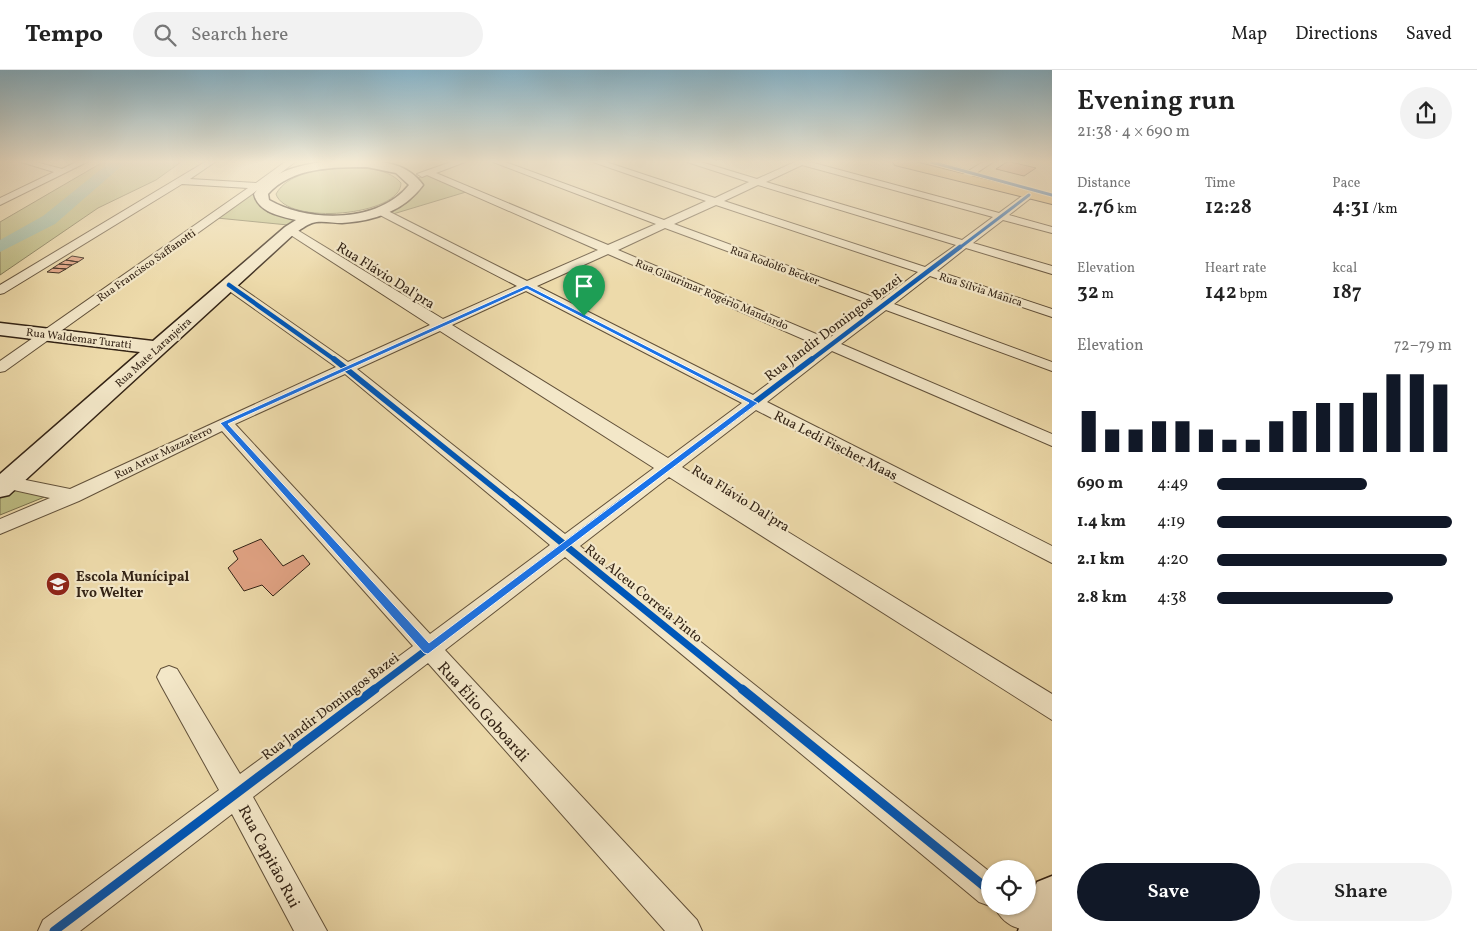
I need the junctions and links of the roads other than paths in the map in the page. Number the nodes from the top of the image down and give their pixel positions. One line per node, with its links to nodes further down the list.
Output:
1 (145, 202): 24 (street)
2 (239, 202): 29 (street, Rua Francisco Saffanotti)
3 (263, 202): 14 (street)
4 (401, 202): 12 (street)
5 (497, 202): 19 (street, Rua Glaurimar Rogério Mandardo)
6 (606, 202): 15 (street, Rua Rodolfo Becker)
7 (712, 202): 15 (street, Rua Artur Mazzaferro)
8 (719, 202): 21 (street, Rua Sílvia Mânica)
9 (824, 202): 18 (street)
10 (950, 202): 13 (street)
11 (1020, 202): 13 (street, Rua Jandir Domingos Bazei)
12 (380, 211): 14 (street); 23 (street, Rua Ledi Fischer Maas)
13 (1001, 216): 17 (street); 18 (street, Rua Jandir Domingos Bazei)
14 (308, 219): 16 (street, Rua Mate Laranjeira)
15 (665, 224): 19 (street, Rua Artur Mazzaferro); 25 (street, Rua Rodolfo Becker)
16 (290, 230): 22 (street, Rua Mate Laranjeira); 27 (street, Rua Flávio Dal'pra)
17 (1052, 230)
18 (964, 244): 20 (street); 21 (street, Rua Jandir Domingos Bazei)
19 (608, 250): 23 (street, Rua Artur Mazzaferro); 30 (street, Rua Glaurimar Rogério Mandardo)
20 (1052, 270)
21 (928, 272): 25 (street, Rua Jandir Domingos Bazei); 26 (street, Rua Sílvia Mânica)
22 (229, 285): 31 (street, Rua Mate Laranjeira); 34 (street, Rua Alceu Correia Pinto)
23 (527, 286): 27 (street, Rua Artur Mazzaferro); 35 (street, Rua Ledi Fischer Maas)
24 (0, 290)
25 (884, 305): 30 (street, Rua Jandir Domingos Bazei); 32 (street, Rua Rodolfo Becker)
26 (1052, 313)
27 (441, 325): 34 (street, Rua Artur Mazzaferro); 38 (street, Rua Flávio Dal'pra)
28 (0, 329): 29 (street, Rua Waldemar Turatti)
29 (48, 335): 31 (street, Rua Waldemar Turatti); 33 (street, Rua Francisco Saffanotti)
30 (830, 345): 35 (street, Rua Jandir Domingos Bazei); 37 (street, Rua Glaurimar Rogério Mandardo)
31 (158, 348): 39 (street, Rua Mate Laranjeira)
32 (1052, 367)
33 (0, 368)
34 (347, 368): 36 (street, Rua Artur Mazzaferro); 42 (street, Rua Alceu Correia Pinto)
35 (754, 403): 38 (street, Rua Jandir Domingos Bazei); 43 (street, Rua Ledi Fischer Maas)
36 (224, 423): 40 (street, Rua Artur Mazzaferro); 44 (street, Rua Élio Goboardi)
37 (1052, 440)
38 (667, 466): 42 (street, Rua Jandir Domingos Bazei); 46 (street, Rua Flávio Dal'pra)
39 (3, 485): 40 (street)
40 (72, 496): 41 (street, Rua Artur Mazzaferro)
41 (0, 527)
42 (565, 546): 44 (street, Rua Jandir Domingos Bazei); 48 (street, Rua Alceu Correia Pinto)
43 (1052, 555)
44 (428, 650): 47 (street, Rua Jandir Domingos Bazei); 53 (street, Rua Élio Goboardi)
45 (169, 677): 47 (street, Rua Capitão Rui)
46 (1052, 708)
47 (236, 792): 51 (street, Rua Jandir Domingos Bazei); 52 (street, Rua Capitão Rui)
48 (981, 884)
49 (1052, 897): 54 (street)
50 (1020, 915): 54 (street)
51 (54, 931)
52 (310, 931)
53 (686, 931)
54 (1040, 931)

